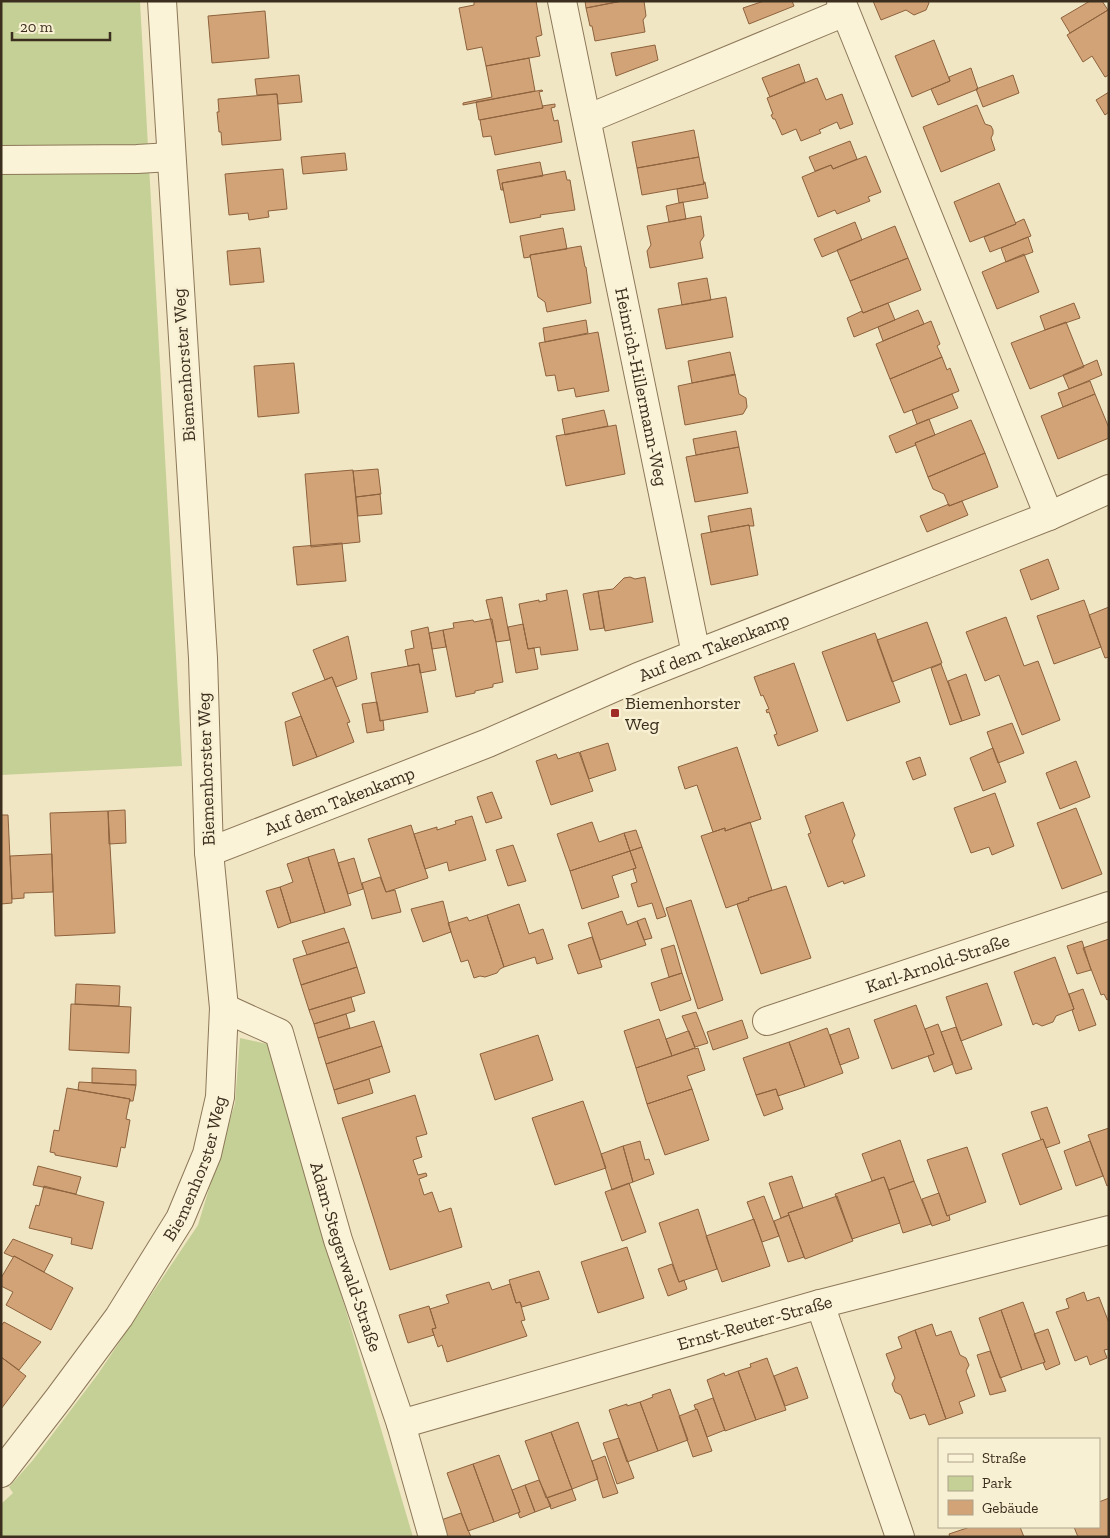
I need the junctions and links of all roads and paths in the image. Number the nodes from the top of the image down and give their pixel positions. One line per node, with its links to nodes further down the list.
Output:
1 (162, 1): 5 (street, Biemenhorster Weg)
2 (562, 1): 4 (street, Heinrich-Hillermann-Weg)
3 (843, 6): 4 (street); 8 (street)
4 (588, 119): 9 (street, Heinrich-Hillermann-Weg)
5 (171, 157): 6 (street); 10 (street, Biemenhorster Weg)
6 (1, 160)
7 (1109, 489): 8 (street, Auf dem Takenkamp)
8 (1049, 516): 9 (street, Auf dem Takenkamp)
9 (696, 654): 10 (street, Auf dem Takenkamp)
10 (209, 852): 12 (street, Biemenhorster Weg)
11 (1109, 906): 13 (street, Karl-Arnold-Straße)
12 (224, 1008): 16 (street, Adam-Stegerwald-Straße); 17 (street, Biemenhorster Weg)
13 (767, 1021)
14 (1109, 1230): 15 (street, Ernst-Reuter-Straße)
15 (820, 1304): 16 (street, Ernst-Reuter-Straße); 19 (street)
16 (401, 1424): 18 (street, Adam-Stegerwald-Straße)
17 (1, 1473)
18 (433, 1537)
19 (900, 1537)

